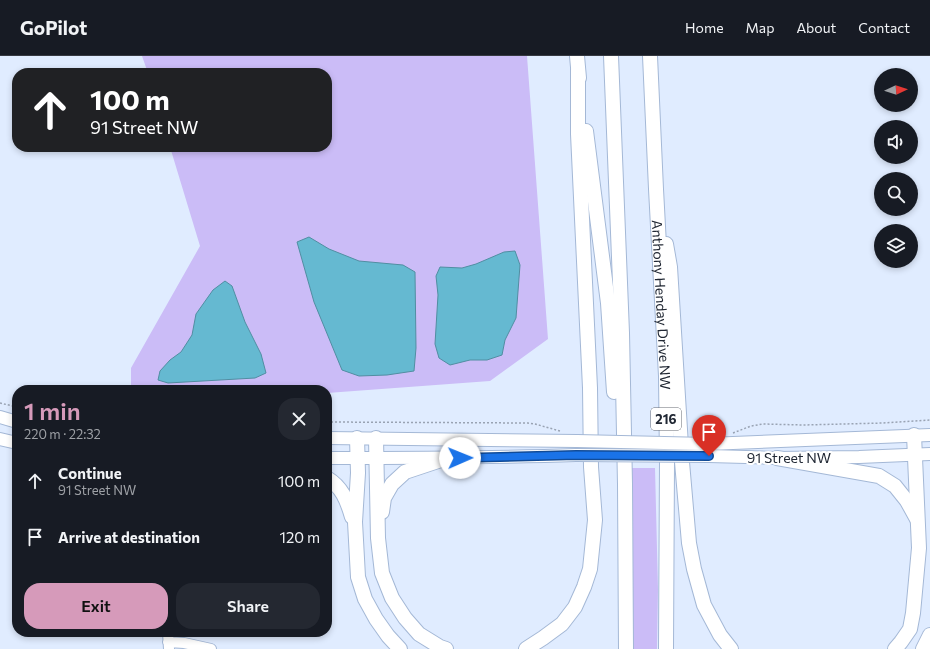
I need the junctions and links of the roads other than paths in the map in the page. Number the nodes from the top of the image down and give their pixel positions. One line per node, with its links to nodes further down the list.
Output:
1 (611, 56): 23 (highway)
2 (650, 56): 4 (highway, Anthony Henday Drive NW / 216)
3 (577, 63): 23 (highway); 32 (highway)
4 (656, 189): 34 (highway, Anthony Henday Drive NW / 216); 35 (highway)
5 (0, 417): 6 (main road)
6 (12, 421)
7 (914, 435): 8 (main road, 91 Street NW); 14 (main road, 91 Street NW); 16 (highway)
8 (930, 435)
9 (332, 438): 10 (main road, 91 Street NW)
10 (357, 438): 11 (main road, 91 Street NW); 18 (highway)
11 (376, 438): 14 (main road, 91 Street NW, bridge); 19 (highway)
12 (0, 439): 13 (main road)
13 (12, 442)
14 (709, 450): 20 (main road, 91 Street NW, bridge); 21 (main road, 91 Street NW)
15 (930, 454): 16 (main road, 91 Street NW)
16 (915, 455): 21 (main road, 91 Street NW); 24 (highway)
17 (332, 458): 18 (main road, 91 Street NW)
18 (358, 458): 19 (main road, 91 Street NW); 26 (highway)
19 (377, 458): 20 (main road, 91 Street NW); 25 (highway)
20 (447, 458): 25 (highway)
21 (777, 458): 24 (highway)
22 (332, 481): 26 (highway)
23 (625, 484): 33 (highway)
24 (918, 521): 36 (highway)
25 (378, 538): 31 (highway)
26 (356, 547): 30 (highway)
27 (930, 635): 37 (highway)
28 (168, 641): 29 (lane)
29 (211, 649)
30 (400, 649)
31 (446, 649)
32 (526, 649)
33 (626, 649)
34 (666, 649)
35 (731, 649)
36 (894, 649)
37 (923, 649)

